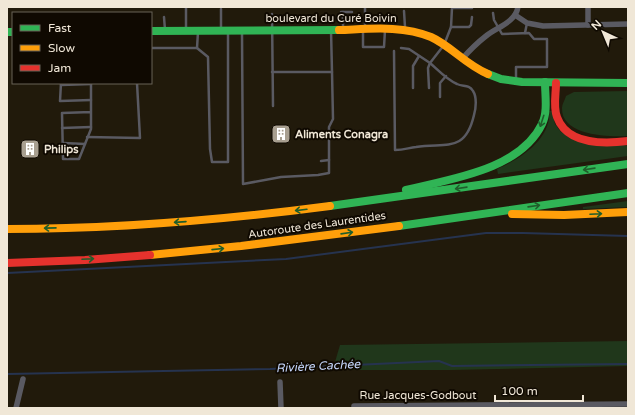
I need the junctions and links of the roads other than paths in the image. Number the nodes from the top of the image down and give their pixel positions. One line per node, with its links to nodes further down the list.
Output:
1 (365, 7): 18 (lane)
2 (518, 7): 11 (street)
3 (588, 7): 16 (street)
4 (186, 8): 30 (lane)
5 (472, 8): 17 (lane)
6 (221, 9): 27 (lane)
7 (404, 11): 24 (lane)
8 (352, 12): 23 (lane)
9 (493, 13): 20 (lane)
10 (272, 14): 21 (lane)
11 (515, 15): 14 (street); 20 (street)
12 (164, 17): 25 (lane)
13 (472, 17): 17 (lane)
14 (527, 23): 16 (street); 31 (lane)
15 (628, 24): 16 (street)
16 (588, 25)
17 (451, 27): 32 (lane)
18 (364, 28): 19 (main road, boulevard du Curé Boivin); 19 (lane); 23 (main road, boulevard du Curé Boivin)
19 (384, 28): 24 (main road, boulevard du Curé Boivin)
20 (498, 28): 31 (lane); 38 (street)
21 (273, 29): 22 (main road, boulevard du Curé Boivin); 28 (main road, boulevard du Curé Boivin); 40 (lane)
22 (331, 29): 23 (main road, boulevard du Curé Boivin); 41 (lane)
23 (343, 29)
24 (405, 29): 32 (main road, boulevard du Curé Boivin)
25 (165, 30): 29 (main road, boulevard du Curé Boivin); 30 (main road, boulevard du Curé Boivin)
26 (198, 30): 27 (main road, boulevard du Curé Boivin); 30 (main road, boulevard du Curé Boivin); 34 (lane)
27 (224, 30): 28 (main road, boulevard du Curé Boivin); 34 (lane)
28 (242, 30): 62 (lane)
29 (152, 31)
30 (186, 31)
31 (525, 33): 43 (lane)
32 (444, 45): 38 (main road, boulevard du Curé Boivin); 39 (lane)
33 (152, 48): 34 (lane)
34 (197, 48)
35 (401, 48): 37 (lane)
36 (394, 51): 42 (lane)
37 (419, 56): 39 (lane); 50 (lane)
38 (462, 59): 43 (main road, boulevard du Curé Boivin)
39 (430, 63): 42 (lane); 51 (lane)
40 (272, 72): 41 (lane); 54 (lane)
41 (332, 72): 62 (lane)
42 (446, 76): 52 (lane)
43 (516, 81): 44 (main road, boulevard du Curé Boivin)
44 (545, 82): 45 (main road, boulevard du Curé Boivin); 66 (main road, one-way to 66)
45 (556, 83): 46 (main road, boulevard du Curé Boivin); 59 (main road)
46 (628, 83)
47 (60, 84): 48 (lane); 53 (lane)
48 (91, 84): 53 (lane)
49 (137, 84): 58 (lane)
50 (413, 88)
51 (429, 88)
52 (440, 97)
53 (91, 100): 55 (lane)
54 (273, 106)
55 (91, 112): 56 (lane); 57 (lane)
56 (91, 127): 57 (lane); 58 (lane)
57 (62, 128): 60 (lane)
58 (87, 138): 61 (lane)
59 (628, 141)
60 (62, 143): 61 (lane); 61 (lane)
61 (84, 144)
62 (329, 160): 63 (lane)
63 (321, 161)
64 (628, 164): 66 (main road, Autoroute des Laurentides, one-way to 66)
65 (628, 193): 68 (main road, Autoroute des Laurentides, one-way to 65)
66 (354, 203): 69 (main road, Autoroute des Laurentides, one-way to 69)
67 (628, 212): 68 (main road, one-way to 67)
68 (482, 214): 70 (main road, Autoroute des Laurentides, one-way to 68)
69 (7, 229)
70 (7, 263)
71 (23, 379): 74 (street)
72 (280, 382): 75 (street)
73 (628, 404): 76 (street, Rue Jacques-Godbout)
74 (16, 408)
75 (281, 408)
76 (354, 408)

